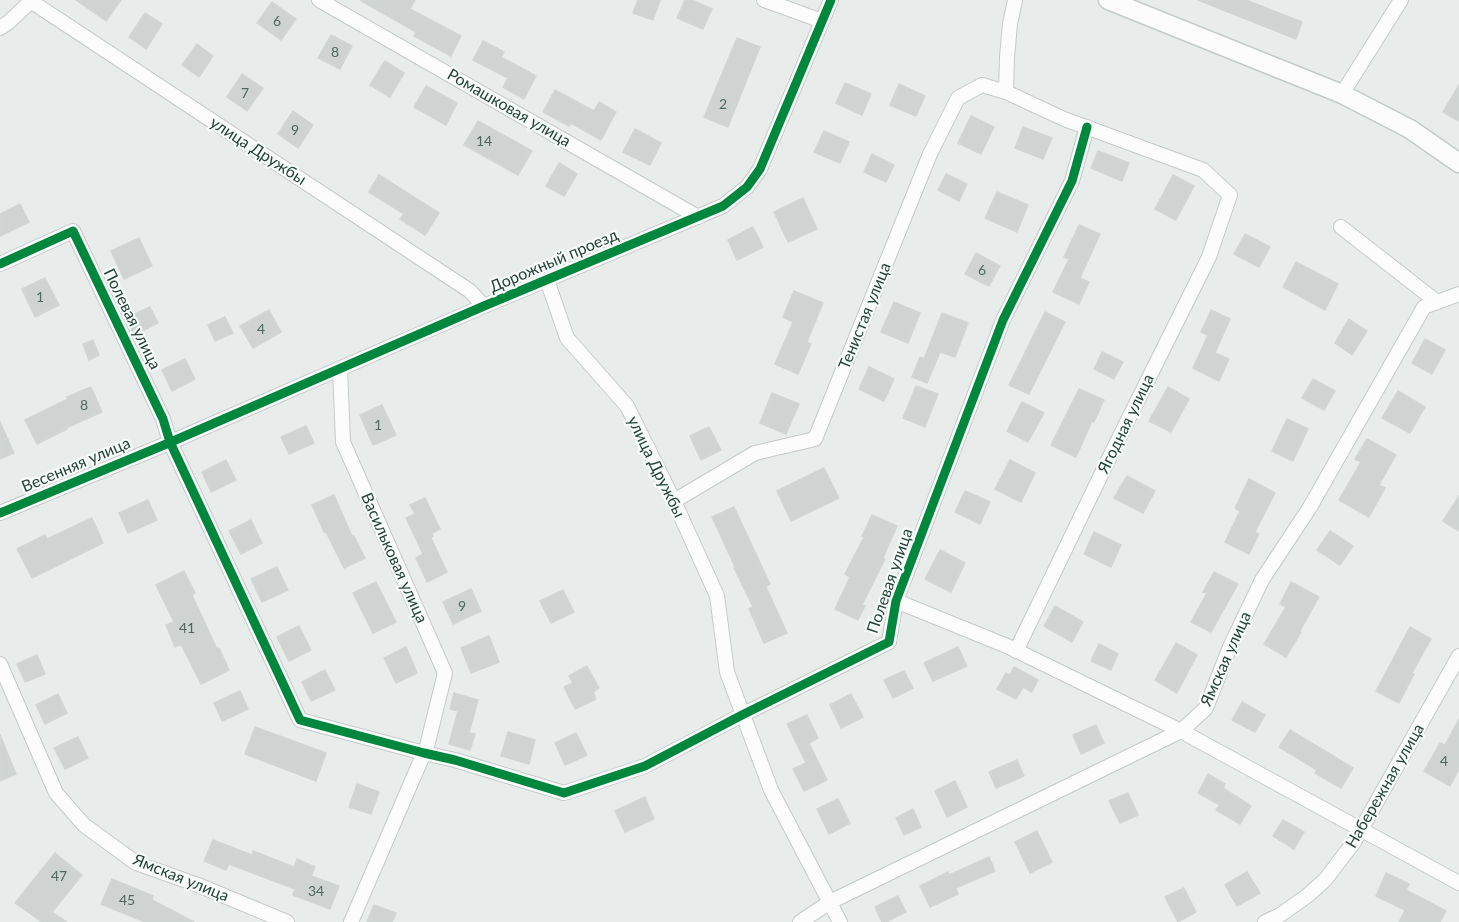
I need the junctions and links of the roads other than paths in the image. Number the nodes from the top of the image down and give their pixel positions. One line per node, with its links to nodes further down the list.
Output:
1 (319, 0): 14 (street, Ромашковая улица)
2 (764, 0): 8 (street)
3 (831, 0): 8 (street, Дорожный проезд)
4 (1015, 0): 10 (street)
5 (1108, 0): 11 (main road)
6 (1401, 0): 11 (street)
7 (30, 1): 9 (street); 20 (street, улица Дружбы)
8 (822, 21): 14 (street, Дорожный проезд)
9 (0, 28)
10 (1006, 92): 12 (street); 23 (street, Тенистая улица)
11 (1342, 94): 13 (main road)
12 (1087, 127): 25 (street, Полевая улица); 26 (street, Ягодная улица)
13 (1459, 163)
14 (698, 217): 17 (street, Дорожный проезд)
15 (1341, 227): 19 (street)
16 (0, 264): 22 (street, Полевая улица)
17 (547, 280): 20 (street, Дорожный проезд); 23 (street, улица Дружбы)
18 (1459, 294): 19 (street, Ямская улица)
19 (1437, 302): 30 (street, Ямская улица)
20 (484, 306): 21 (street, Дорожный проезд)
21 (340, 369): 22 (street, Дорожный проезд); 31 (street, Васильковая улица)
22 (171, 442): 24 (street, Весенняя улица); 31 (street)
23 (674, 501): 29 (street, улица Дружбы)
24 (0, 513)
25 (896, 601): 26 (street); 29 (street, Полевая улица)
26 (1016, 651): 30 (street)
27 (1459, 656): 32 (street, Набережная улица)
28 (0, 664): 35 (street, Ямская улица)
29 (742, 715): 31 (street, Полевая улица); 34 (street, улица Дружбы)
30 (1181, 731): 32 (street); 34 (street, Ямская улица)
31 (425, 750): 36 (street, Васильковая улица)
32 (1361, 831): 33 (street); 39 (street, Набережная улица)
33 (1459, 883)
34 (830, 902): 37 (street, Ямская улица); 38 (street, улица Дружбы)
35 (287, 922)
36 (351, 922)
37 (800, 922)
38 (840, 922)
39 (1265, 922)

